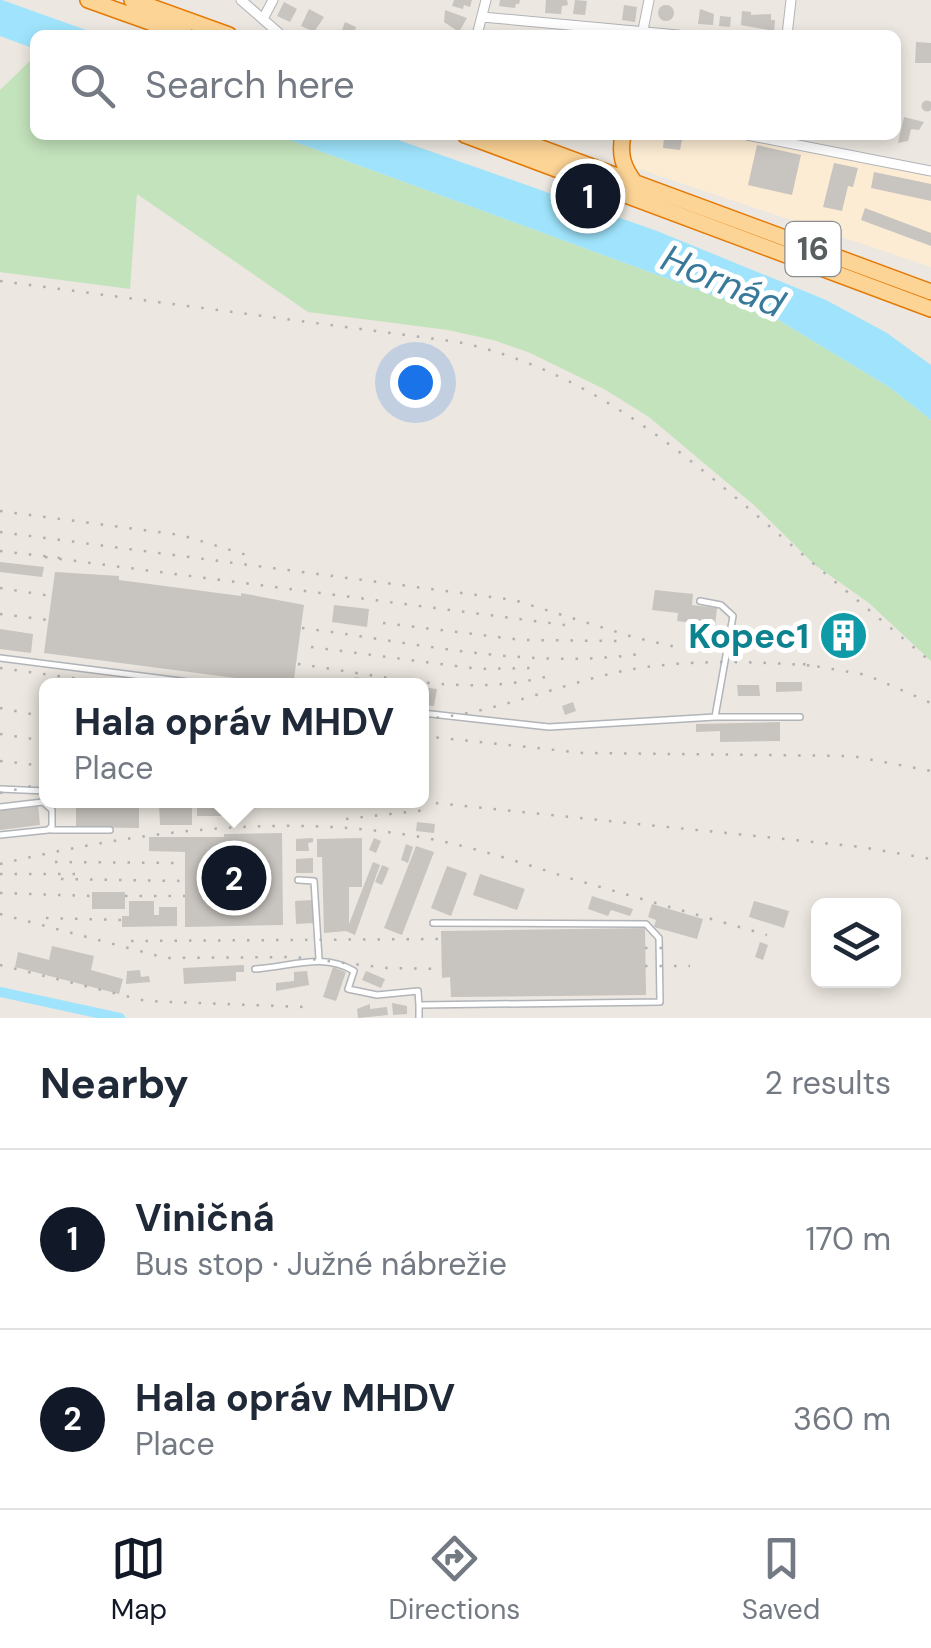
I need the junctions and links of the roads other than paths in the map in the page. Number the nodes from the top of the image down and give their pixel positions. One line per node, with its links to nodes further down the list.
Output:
1 (88, 0): 10 (highway)
2 (132, 0): 11 (highway)
3 (241, 0): 9 (street)
4 (273, 0): 9 (street)
5 (486, 0): 8 (street)
6 (648, 0): 15 (street)
7 (791, 0): 16 (street)
8 (482, 17): 13 (street); 14 (street)
9 (263, 20): 12 (street)
10 (172, 30)
11 (215, 30)
12 (275, 30)
13 (478, 30)
14 (604, 30)
15 (643, 30)
16 (788, 30)
17 (478, 140): 25 (highway, 16)
18 (520, 140): 21 (highway, 16)
19 (786, 140): 22 (street)
20 (622, 142): 21 (highway); 23 (highway)
21 (590, 166): 23 (highway, 16)
22 (931, 171)
23 (635, 183): 24 (highway, 16)
24 (931, 292)
25 (931, 309)
26 (700, 601): 30 (lane)
27 (0, 658): 28 (lane)
28 (157, 678)
29 (429, 714): 30 (lane)
30 (715, 717): 31 (lane)
31 (800, 717)
32 (0, 789): 33 (lane)
33 (39, 792)
34 (39, 802): 35 (lane)
35 (0, 806)
36 (50, 808): 37 (lane)
37 (48, 830): 38 (lane); 39 (lane)
38 (110, 830)
39 (0, 835)
40 (298, 880): 42 (lane)
41 (433, 924): 44 (lane)
42 (318, 959): 43 (lane); 44 (lane)
43 (255, 969)
44 (419, 1006): 45 (lane)
45 (419, 1018)

